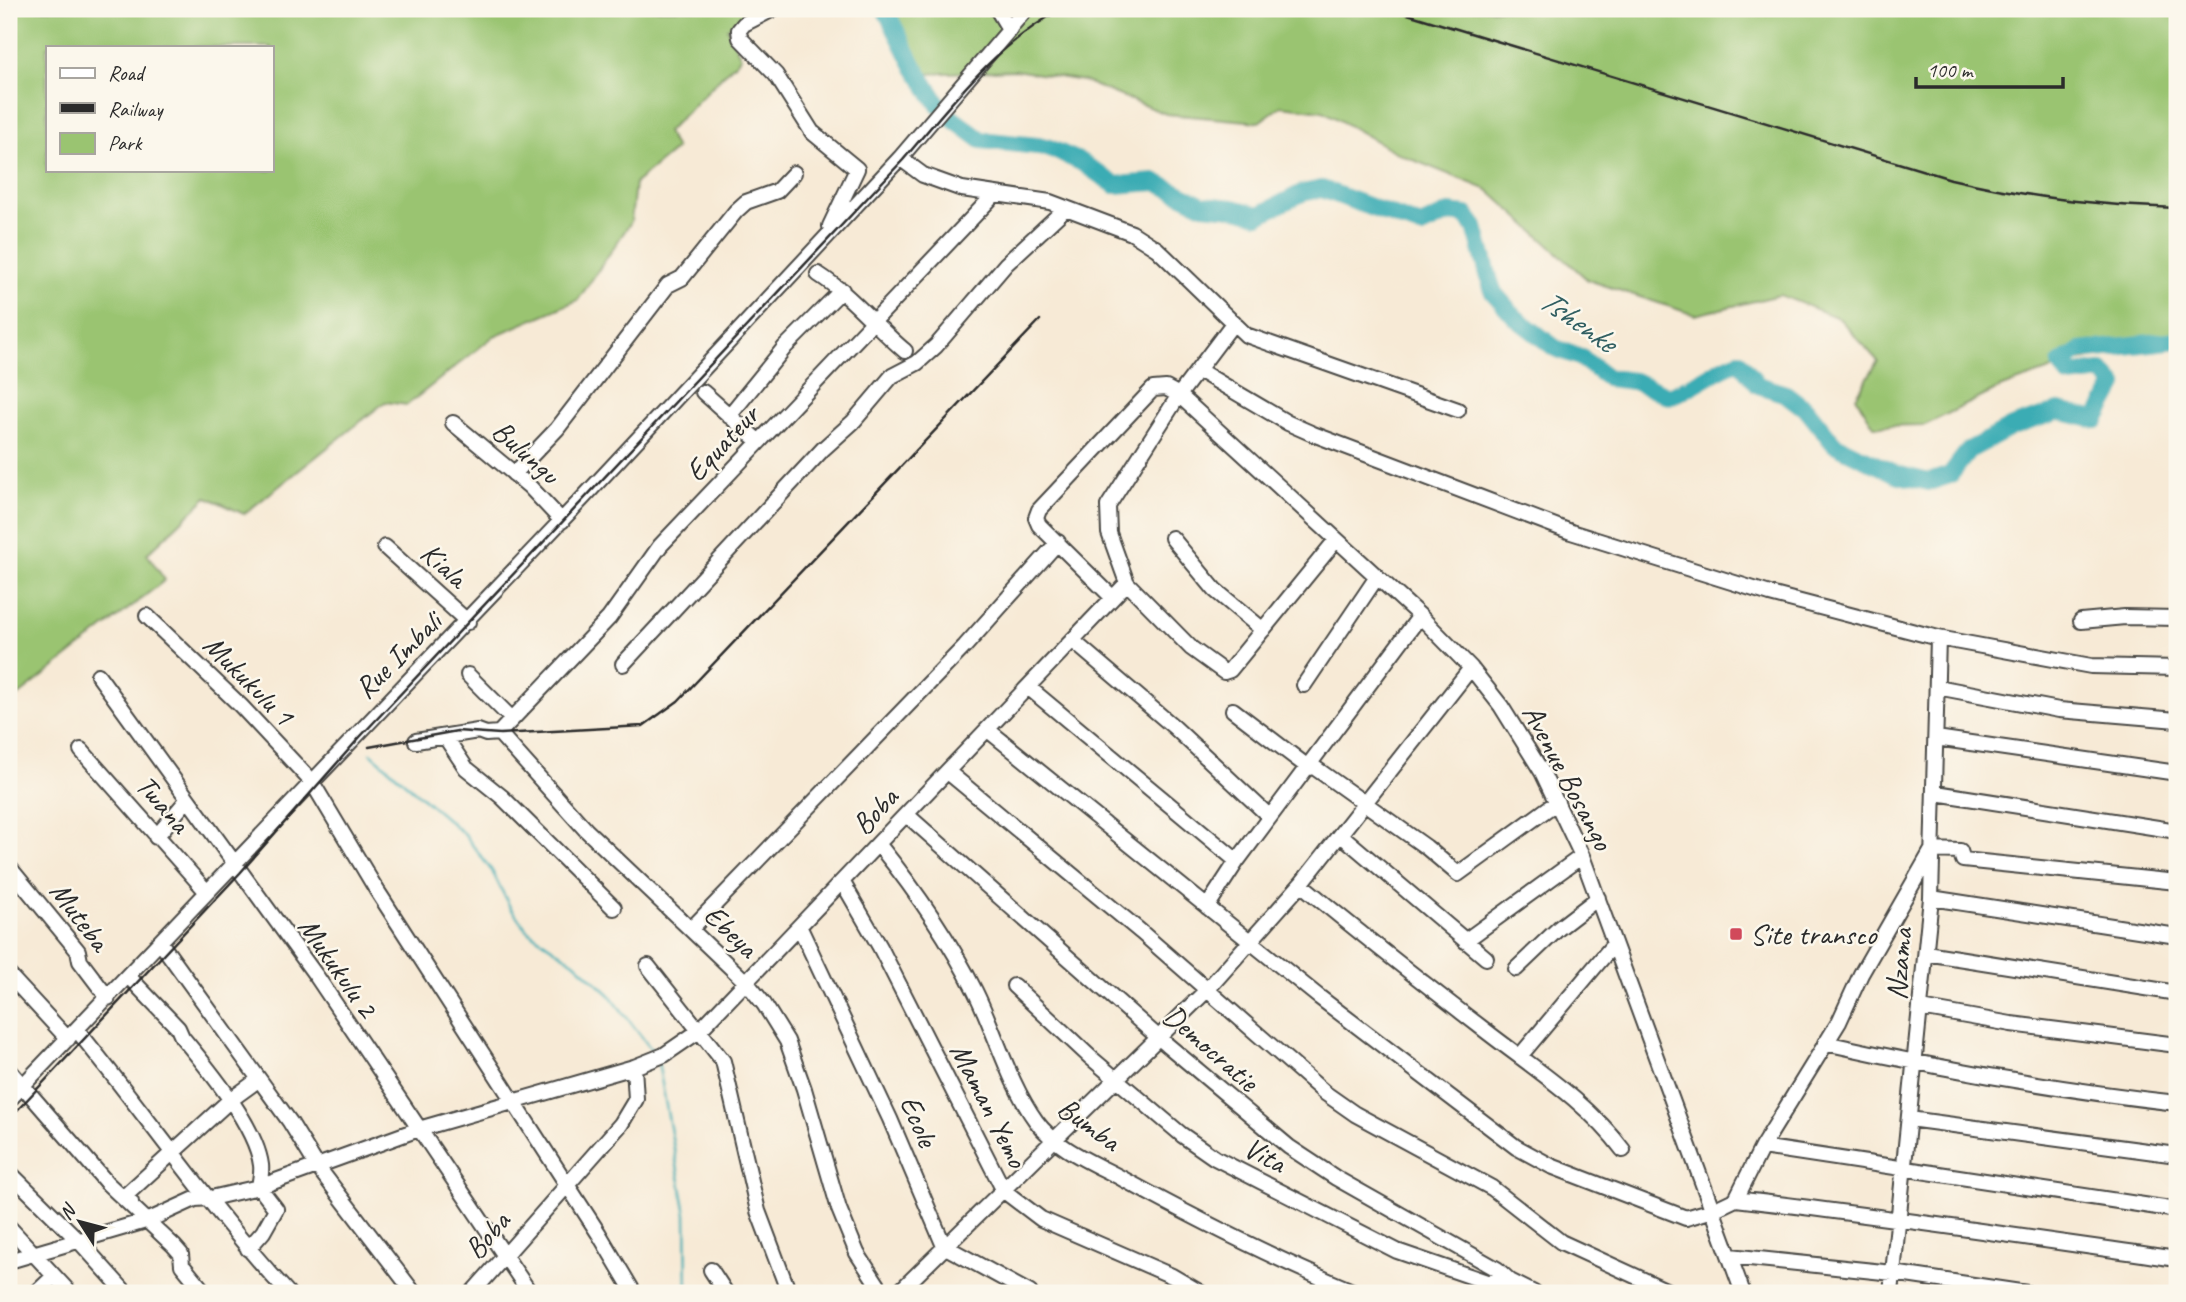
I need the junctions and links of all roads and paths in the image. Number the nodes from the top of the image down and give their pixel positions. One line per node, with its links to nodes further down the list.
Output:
1 (773, 9): 9 (street)
2 (997, 9): 4 (street)
3 (1026, 9): 4 (street, Rue Imbali)
4 (1010, 29): 5 (street, Rue Imbali)
5 (900, 158): 7 (street); 9 (street, Rue Imbali)
6 (794, 173): 22 (street)
7 (993, 196): 8 (street); 13 (street, Equateur)
8 (1066, 208): 12 (street); 39 (street)
9 (821, 243): 23 (street, Rue Imbali)
10 (818, 274): 11 (street)
11 (842, 290): 13 (street); 19 (street)
12 (1234, 323): 15 (street); 18 (street)
13 (872, 324): 14 (street); 21 (street, Equateur)
14 (905, 351)
15 (1198, 370): 17 (street); 37 (street)
16 (703, 392): 19 (street)
17 (1179, 395): 25 (street, Avenue Bosango); 26 (street); 29 (street)
18 (1458, 410)
19 (729, 416): 21 (street)
20 (453, 423): 22 (street, Bulungu)
21 (759, 442): 48 (street, Equateur)
22 (514, 474): 23 (street, Bulungu)
23 (562, 521): 35 (street, Rue Imbali)
24 (1172, 537): 36 (street)
25 (1336, 540): 28 (street, Avenue Bosango); 36 (street)
26 (1058, 542): 30 (street); 84 (street)
27 (385, 547): 35 (street, Kiala)
28 (1377, 577): 32 (street, Avenue Bosango); 44 (street)
29 (1127, 583): 30 (street, Boba); 36 (street)
30 (1112, 597): 38 (street, Boba)
31 (147, 615): 59 (street, Mukukulu 1)
32 (1420, 615): 40 (street, Avenue Bosango); 56 (street)
33 (2177, 618): 34 (street)
34 (2081, 621)
35 (468, 622): 59 (street, Rue Imbali)
36 (1264, 630)
37 (1938, 638): 41 (street); 46 (street, Nzama)
38 (1073, 640): 45 (street, Boba); 65 (street)
39 (623, 664)
40 (1471, 668): 62 (street, Avenue Bosango); 63 (street)
41 (2177, 668)
42 (98, 675): 61 (street, Mukukulu 2)
43 (468, 675): 48 (street)
44 (1304, 685)
45 (1028, 687): 50 (street, Boba); 72 (street)
46 (1937, 687): 49 (street); 53 (street, Nzama)
47 (1233, 710): 56 (street)
48 (512, 719): 51 (street, Equateur)
49 (2177, 720)
50 (988, 730): 57 (street, Boba); 81 (street)
51 (499, 733): 52 (street); 84 (street, Ebeya)
52 (446, 738): 54 (street); 82 (street)
53 (1936, 738): 58 (street); 60 (street, Nzama)
54 (416, 741)
55 (81, 750): 68 (street, Twana)
56 (1310, 766): 63 (street); 65 (street)
57 (948, 772): 64 (street, Boba); 98 (street)
58 (2177, 773)
59 (312, 782): 73 (street, Rue Imbali); 116 (street, Mukukulu 1)
60 (1936, 793): 66 (street); 70 (street, Nzama)
61 (187, 800): 68 (street); 73 (street, Mukukulu 2)
62 (1558, 802): 63 (street); 71 (street, Avenue Bosango)
63 (1366, 803): 67 (street)
64 (907, 815): 69 (street, Boba); 104 (street, Democratie)
65 (1270, 817): 72 (street)
66 (2177, 831)
67 (1341, 835): 77 (street); 86 (street)
68 (156, 837): 78 (street, Twana)
69 (879, 845): 76 (street, Boba); 120 (street, Bumba)
70 (1932, 850): 75 (street); 80 (street, Nzama); 105 (street)
71 (1583, 856): 79 (street, Avenue Bosango); 86 (street)
72 (1237, 861): 81 (street)
73 (235, 862): 78 (street, Rue Imbali); 119 (street, Mukukulu 2)
74 (9, 867): 100 (street, Muteba)
75 (2177, 882)
76 (843, 883): 83 (street, Boba); 130 (street, Maman Yemo)
77 (1301, 884): 88 (street); 107 (street)
78 (207, 892): 87 (street, Rue Imbali)
79 (1598, 898): 89 (street, Avenue Bosango); 93 (street)
80 (1931, 898): 85 (street); 90 (street, Nzama)
81 (1207, 907): 88 (street)
82 (614, 908)
83 (800, 928): 96 (street, Boba); 140 (street, Ecole)
84 (691, 929): 96 (street, Ebeya)
85 (2177, 936)
86 (1465, 940): 91 (street)
87 (160, 942): 95 (street, Rue Imbali); 112 (street)
88 (1251, 942): 98 (street); 134 (street)
89 (1614, 944): 107 (street); 134 (street, Avenue Bosango)
90 (1926, 953): 99 (street); 101 (street, Nzama)
91 (1486, 958)
92 (648, 967): 102 (street)
93 (1516, 969)
94 (9, 975): 103 (street)
95 (128, 976): 100 (street, Rue Imbali); 115 (street)
96 (747, 983): 102 (street, Boba); 162 (street, Ebeya)
97 (1014, 986): 111 (street, Vita)
98 (1206, 991): 104 (street); 168 (street)
99 (2177, 993)
100 (107, 998): 103 (street, Rue Imbali)
101 (1921, 1008): 106 (street); 108 (street, Nzama)
102 (699, 1031): 109 (street, Boba); 161 (street)
103 (72, 1034): 113 (street, Rue Imbali); 122 (street)
104 (1159, 1038): 111 (street); 150 (street, Democratie)
105 (1825, 1043): 108 (street); 121 (street)
106 (2177, 1045)
107 (1520, 1056): 123 (street)
108 (1915, 1063): 117 (street); 118 (street, Nzama)
109 (634, 1067): 116 (street); 128 (street, Boba)
110 (9, 1070): 113 (street)
111 (1116, 1079): 120 (street); 150 (street, Vita)
112 (258, 1080): 115 (street); 125 (street)
113 (23, 1086): 114 (street, Rue Imbali); 133 (street)
114 (9, 1101)
115 (229, 1101): 122 (street); 129 (street)
116 (513, 1102): 119 (street); 128 (street, Mukukulu 1)
117 (2177, 1103)
118 (1909, 1119): 124 (street); 126 (street, Nzama)
119 (419, 1129): 125 (street); 143 (street, Mukukulu 2)
120 (1054, 1138): 130 (street); 166 (street, Bumba)
121 (1762, 1147): 126 (street); 132 (street)
122 (174, 1150): 131 (street); 133 (street)
123 (1623, 1150)
124 (2177, 1155)
125 (317, 1166): 129 (street); 156 (street)
126 (1904, 1168): 135 (street); 136 (street, Nzama)
127 (9, 1172): 139 (street)
128 (567, 1183): 143 (street, Boba); 159 (street, Mukukulu 1)
129 (260, 1187): 131 (street); 141 (street)
130 (1004, 1191): 140 (street); 165 (street, Maman Yemo)
131 (211, 1198): 137 (street); 141 (street)
132 (1736, 1199): 134 (street); 136 (street)
133 (131, 1202): 137 (street)
134 (1713, 1210): 144 (street, Avenue Bosango)
135 (2177, 1210)
136 (1898, 1218): 145 (street); 148 (street, Nzama)
137 (149, 1220): 139 (street); 154 (street)
138 (9, 1227): 142 (street)
139 (80, 1242): 142 (street); 153 (street)
140 (944, 1246): 163 (street); 164 (street)
141 (248, 1249): 155 (street)
142 (33, 1255): 146 (street); 149 (street)
143 (505, 1255): 157 (street, Boba); 158 (street, Mukukulu 2)
144 (1730, 1256): 148 (street); 169 (street, Avenue Bosango)
145 (2177, 1259)
146 (9, 1261)
147 (711, 1270): 160 (street)
148 (1893, 1273): 170 (street, Nzama); 171 (street)
149 (54, 1276): 151 (street); 152 (street)
150 (1510, 1281): 167 (street, Vita)
151 (36, 1293)
152 (70, 1293)
153 (126, 1293)
154 (205, 1293)
155 (288, 1293)
156 (414, 1293)
157 (472, 1293)
158 (530, 1293)
159 (634, 1293)
160 (726, 1293)
161 (789, 1293)
162 (883, 1293)
163 (898, 1293)
164 (1030, 1293)
165 (1201, 1293)
166 (1357, 1293)
167 (1534, 1293)
168 (1672, 1293)
169 (1743, 1293)
170 (1891, 1293)
171 (2027, 1293)

